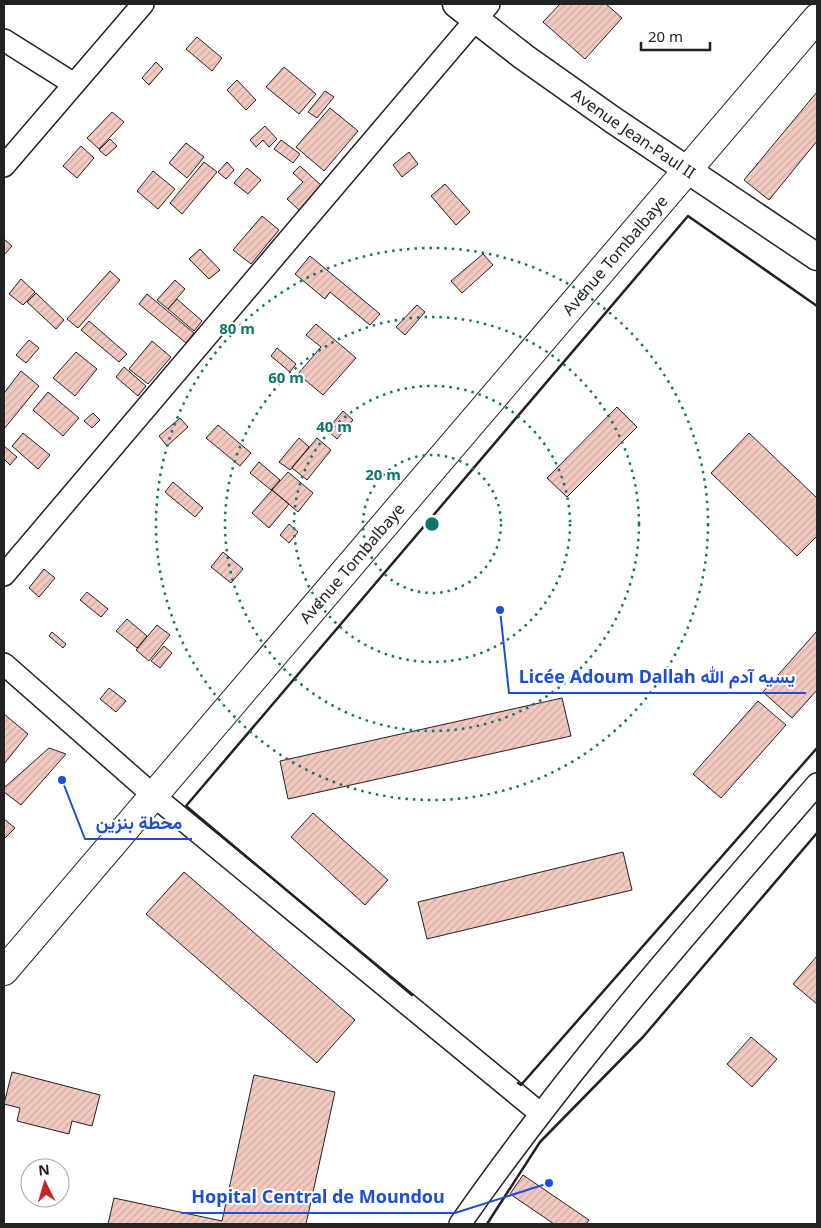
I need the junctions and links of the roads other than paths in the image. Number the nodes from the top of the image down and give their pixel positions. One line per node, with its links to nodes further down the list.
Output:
1 (143, 4): 5 (street)
2 (473, 9): 7 (street, Avenue Jean-Paul II); 9 (street)
3 (817, 18): 7 (main road, Avenue Tombalbaye)
4 (4, 40): 5 (street)
5 (74, 84): 6 (street)
6 (4, 166)
7 (687, 170): 8 (street, Avenue Jean-Paul II); 12 (main road, Avenue Tombalbaye)
8 (817, 256)
9 (4, 576)
10 (4, 664): 12 (street)
11 (817, 784): 14 (street)
12 (154, 796): 13 (main road, Avenue Tombalbaye); 14 (street)
13 (4, 971)
14 (541, 1114): 15 (street)
15 (460, 1224)

